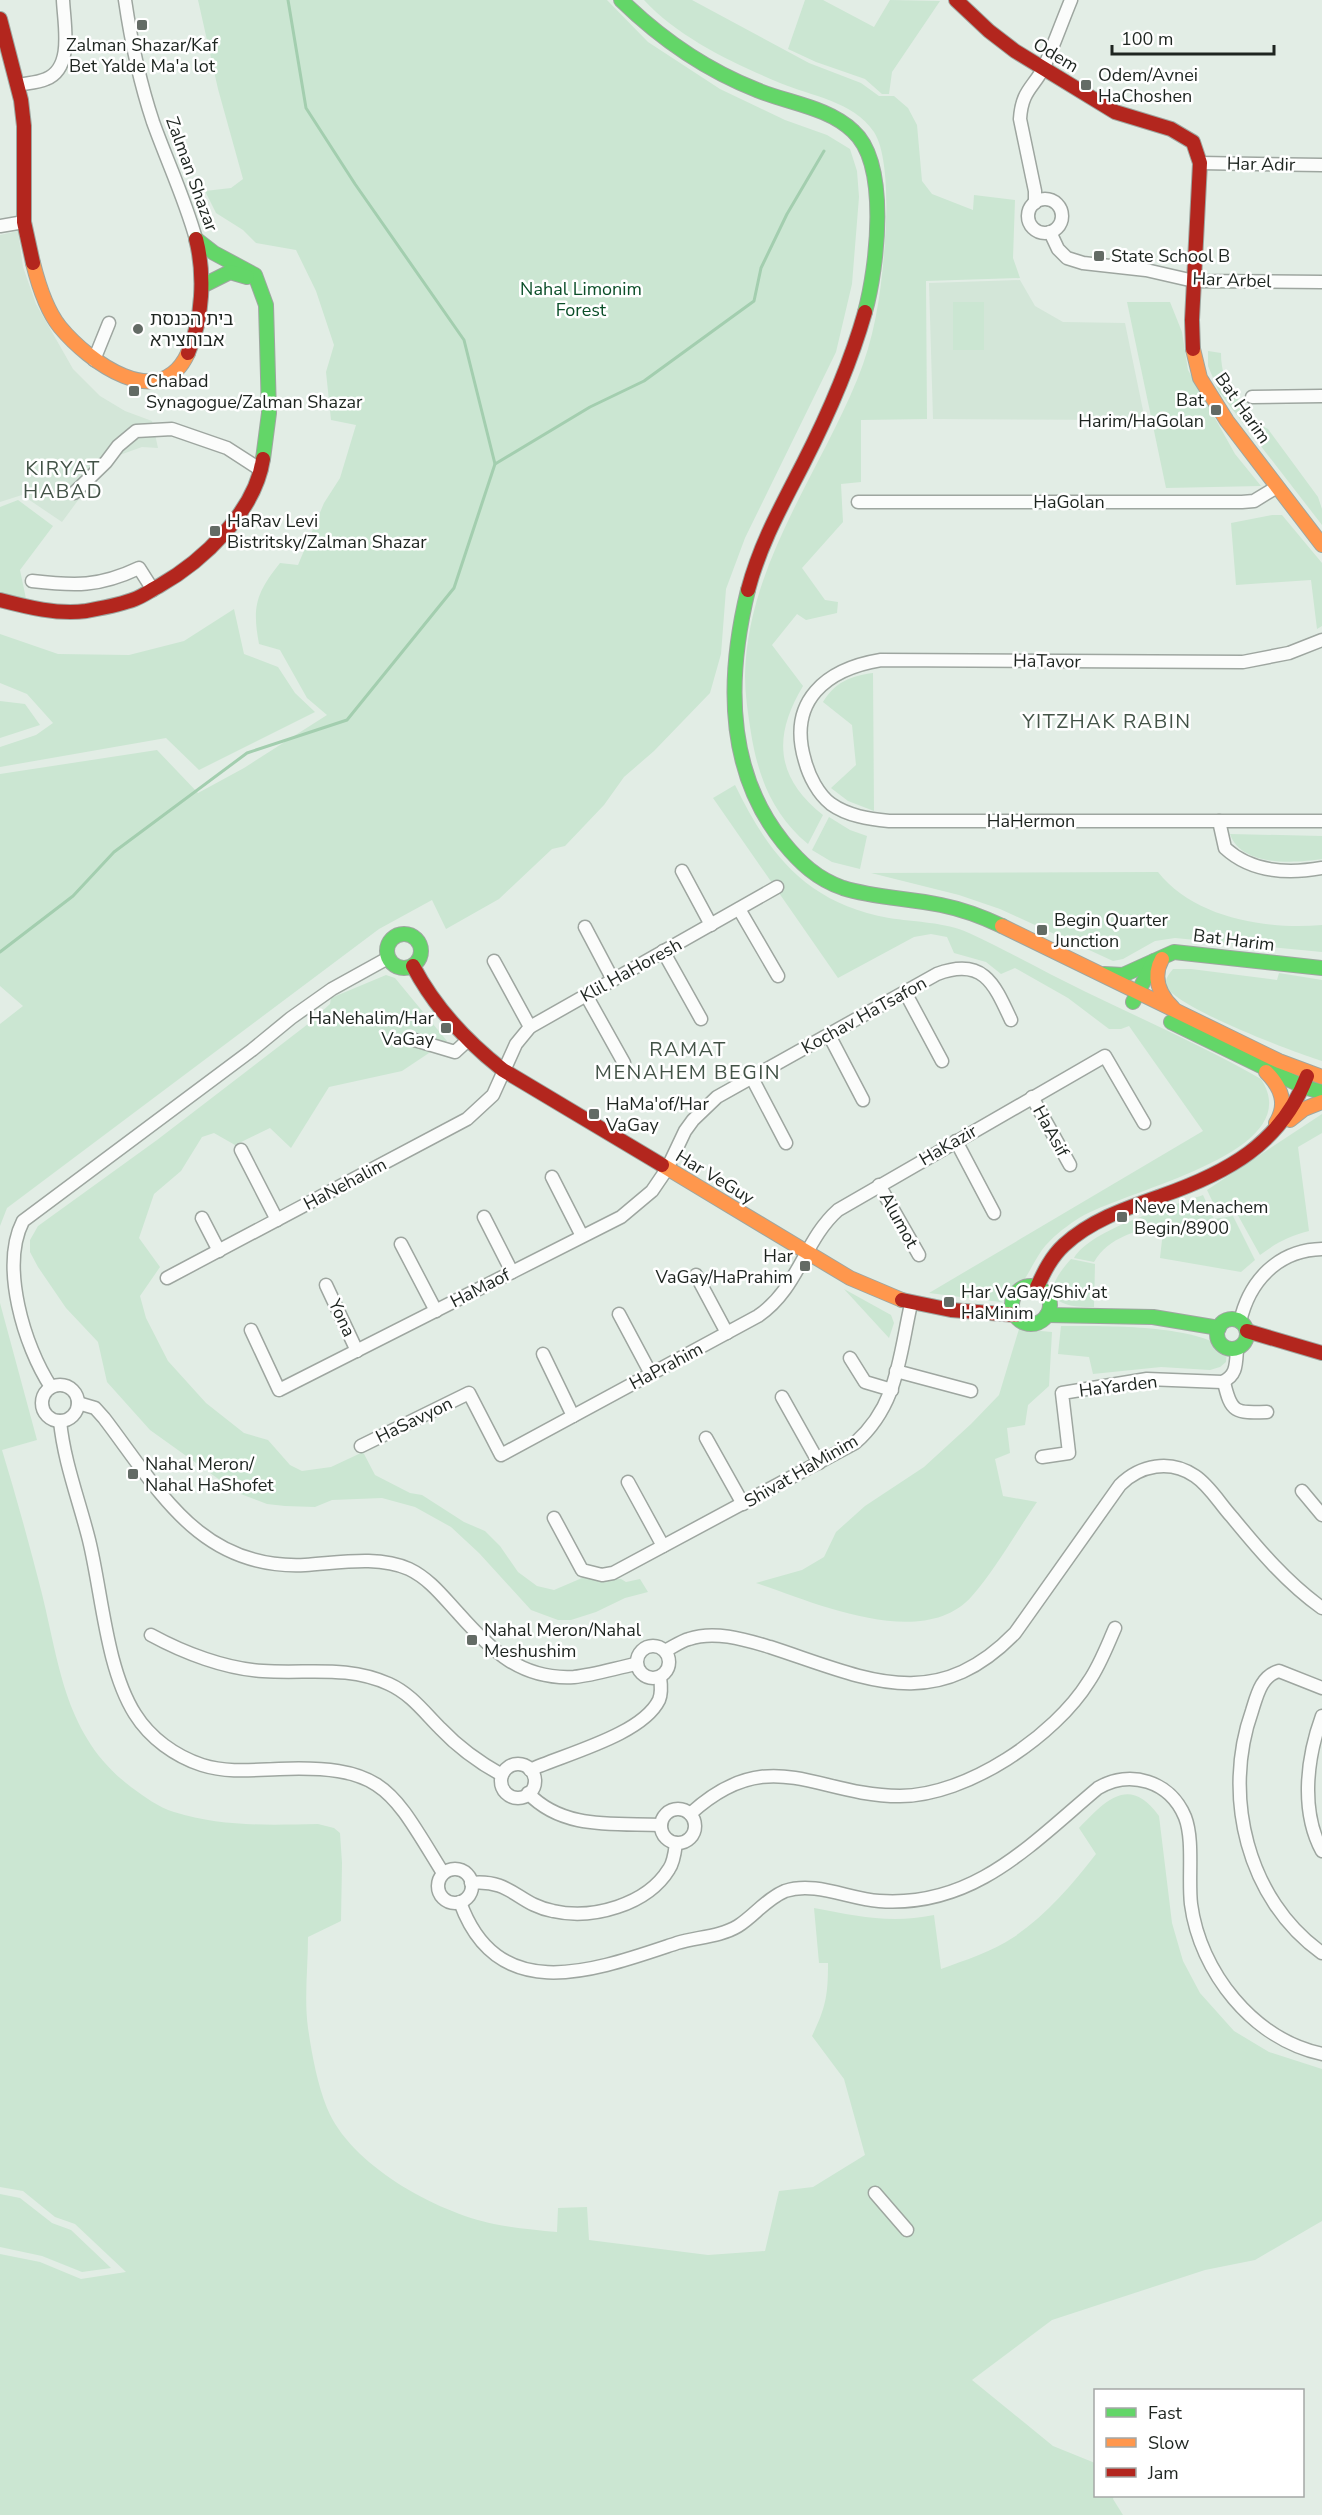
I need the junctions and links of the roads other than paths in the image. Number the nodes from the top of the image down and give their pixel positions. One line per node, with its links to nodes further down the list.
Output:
1 (63, 0): 8 (street)
2 (124, 0): 15 (street, Zalman Shazar)
3 (621, 0): 39 (street)
4 (956, 0): 7 (street, Odem)
5 (1071, 0): 7 (street)
6 (0, 19): 8 (street, Zalman Shazar)
7 (1043, 68): 9 (street, Odem); 11 (street)
8 (18, 86): 12 (street, Zalman Shazar)
9 (1200, 163): 10 (street, Har Adir); 16 (street, Bat Harim)
10 (1322, 165)
11 (1035, 203): 14 (street); 14 (street)
12 (24, 222): 13 (street); 21 (street, Zalman Shazar)
13 (0, 226)
14 (1050, 232): 16 (street, Har Arbel)
15 (196, 239): 18 (street); 19 (street, Zalman Shazar)
16 (1194, 281): 17 (street, Har Arbel); 25 (street, Bat Harim)
17 (1322, 282)
18 (259, 285): 19 (street); 24 (street)
19 (202, 286): 21 (street, Zalman Shazar)
20 (109, 323): 21 (street)
21 (94, 360)
22 (1322, 396): 23 (street)
23 (1252, 397)
24 (261, 470): 26 (street); 30 (street)
25 (1277, 487): 27 (street, HaGolan); 28 (street, Bat Harim)
26 (74, 493)
27 (858, 502)
28 (1322, 545)
29 (32, 581): 30 (street)
30 (153, 590): 31 (street)
31 (0, 600)
32 (1322, 640): 33 (street, HaTavor)
33 (801, 725): 34 (street, HaHermon)
34 (1219, 821): 35 (street, HaHermon); 36 (street)
35 (1322, 821)
36 (1322, 868)
37 (682, 871): 41 (street)
38 (777, 887): 40 (street, Klil HaHoresh)
39 (946, 906): 50 (street); 55 (street)
40 (738, 909): 41 (street, Klil HaHoresh); 51 (street)
41 (711, 925): 43 (street, Klil HaHoresh)
42 (585, 927): 52 (street)
43 (663, 951): 52 (street, Klil HaHoresh); 57 (street)
44 (1168, 953): 47 (street, Bat Harim); 49 (street, Bat Harim); 56 (street)
45 (388, 958): 48 (street); 48 (street); 117 (street)
46 (494, 961): 59 (street)
47 (1154, 961): 50 (street, Bat Harim); 55 (street)
48 (413, 966): 62 (street, Har VeGuy)
49 (1322, 968)
50 (1098, 973): 55 (street)
51 (778, 976)
52 (613, 980): 54 (street, Klil HaHoresh)
53 (905, 992): 58 (street, Kochav HaTsafon); 60 (street, Kochav HaTsafon); 63 (street)
54 (586, 995): 59 (street, Klil HaHoresh); 64 (street)
55 (1135, 998): 56 (street); 65 (street)
56 (1180, 1014): 67 (street)
57 (701, 1019)
58 (1011, 1020)
59 (530, 1027): 66 (street, Klil HaHoresh)
60 (829, 1035): 69 (street, Kochav HaTsafon); 73 (street)
61 (408, 1038): 62 (street)
62 (468, 1040): 66 (street, Har VeGuy)
63 (942, 1061)
64 (624, 1063)
65 (1253, 1063): 70 (street); 79 (street)
66 (505, 1072): 82 (street, Har VeGuy); 88 (street, HaNehalim)
67 (1308, 1072): 68 (street); 70 (street)
68 (1322, 1077)
69 (752, 1078): 78 (street); 82 (street, Kochav HaTsafon)
70 (1304, 1087): 71 (street); 76 (street)
71 (1322, 1092)
72 (1032, 1097): 75 (street, HaKazir); 77 (street, HaKazir); 81 (street, HaAsif)
73 (863, 1101)
74 (1322, 1102): 76 (street)
75 (1144, 1124)
76 (1277, 1130): 79 (street)
77 (956, 1141): 84 (street, HaKazir); 85 (street)
78 (786, 1143)
79 (1262, 1143): 99 (street)
80 (241, 1150): 88 (street)
81 (1070, 1165)
82 (667, 1169): 89 (street, HaMaof); 93 (street, Har VeGuy)
83 (552, 1177): 89 (street)
84 (879, 1185): 93 (street, HaKazir); 94 (street, Alumot)
85 (994, 1213)
86 (484, 1217): 95 (street)
87 (202, 1218): 92 (street)
88 (277, 1220): 92 (street, HaNehalim)
89 (582, 1236): 95 (street, HaMaof)
90 (401, 1244): 101 (street)
91 (1322, 1249): 105 (street)
92 (219, 1251): 97 (street, HaNehalim)
93 (809, 1253): 100 (street, Har VeGuy); 108 (street, HaPrahim)
94 (919, 1255)
95 (512, 1272): 101 (street, HaMaof)
96 (696, 1275): 108 (street)
97 (167, 1278)
98 (326, 1285): 110 (street, Yona)
99 (1037, 1287): 103 (street); 104 (street)
100 (911, 1304): 103 (street, Har VeGuy); 114 (street, Shivat HaMinim)
101 (436, 1311): 110 (street, HaMaof)
102 (619, 1314): 115 (street)
103 (1016, 1315): 104 (street)
104 (1047, 1315): 106 (street)
105 (1244, 1327): 106 (street); 109 (street); 111 (street)
106 (1219, 1328): 109 (street)
107 (251, 1330): 110 (street, HaMaof)
108 (727, 1333): 115 (street, HaPrahim)
109 (1238, 1348): 116 (street)
110 (357, 1350)
111 (1322, 1353)
112 (543, 1354): 123 (street)
113 (850, 1358): 118 (street)
114 (896, 1371): 118 (street, Shivat HaMinim); 119 (street)
115 (651, 1374): 123 (street, HaPrahim)
116 (1224, 1382): 122 (street); 128 (street, HaYarden)
117 (51, 1387): 121 (street); 124 (street)
118 (892, 1390): 129 (street, Shivat HaMinim)
119 (971, 1391)
120 (782, 1397): 129 (street)
121 (78, 1403): 124 (street); 140 (street)
122 (1267, 1412)
123 (573, 1416): 127 (street, HaPrahim)
124 (60, 1421): 151 (street)
125 (706, 1438): 132 (street)
126 (362, 1446): 127 (street, HaSavyon)
127 (501, 1455)
128 (1042, 1457)
129 (819, 1463): 132 (street, Shivat HaMinim)
130 (628, 1482): 135 (street)
131 (1302, 1491): 133 (street)
132 (743, 1504): 135 (street, Shivat HaMinim)
133 (1322, 1515)
134 (554, 1518): 135 (street, Shivat HaMinim)
135 (663, 1546)
136 (1322, 1608): 139 (street)
137 (1115, 1628): 147 (street)
138 (151, 1635): 145 (street)
139 (665, 1651): 140 (street); 141 (street)
140 (636, 1664): 141 (street)
141 (660, 1677): 144 (street)
142 (1322, 1688): 154 (street)
143 (1322, 1716): 150 (street)
144 (530, 1770): 145 (street); 146 (street)
145 (502, 1775): 146 (street)
146 (528, 1793): 148 (street)
147 (690, 1814): 148 (street); 149 (street)
148 (661, 1825): 149 (street)
149 (676, 1842): 152 (street)
150 (1322, 1851)
151 (443, 1873): 152 (street); 153 (street)
152 (471, 1883): 153 (street)
153 (460, 1902): 155 (street)
154 (1322, 1953)
155 (1322, 2054)
156 (875, 2193): 157 (street)
157 (907, 2230)

